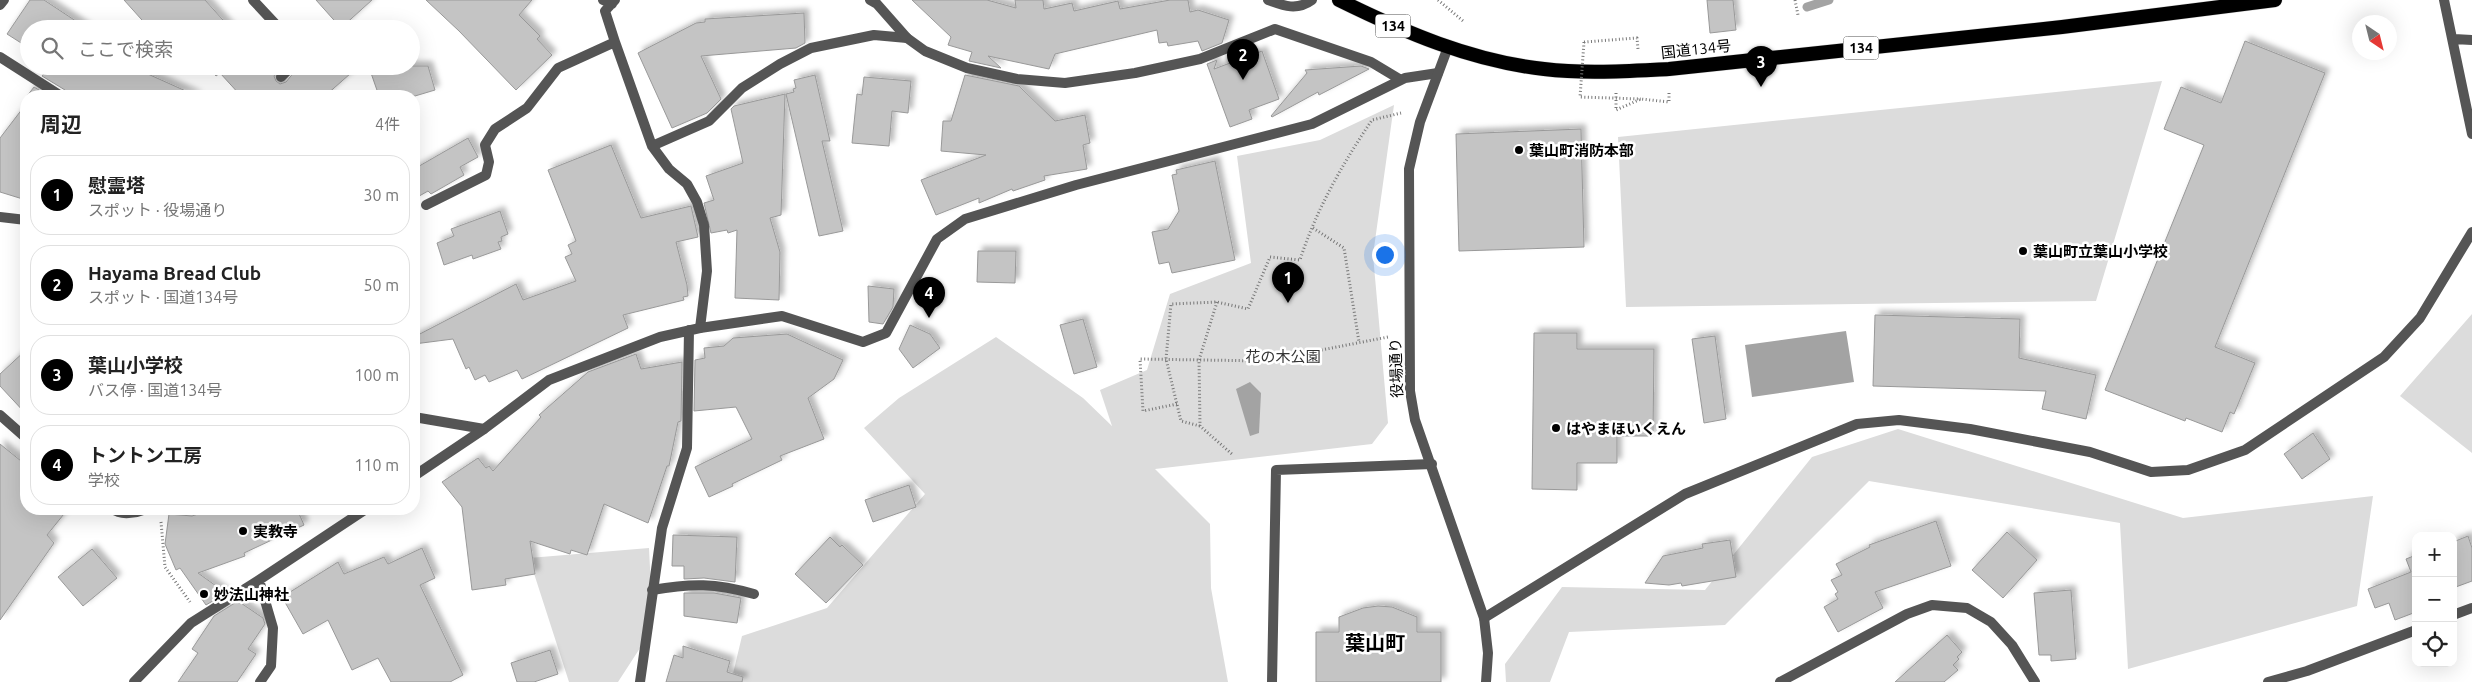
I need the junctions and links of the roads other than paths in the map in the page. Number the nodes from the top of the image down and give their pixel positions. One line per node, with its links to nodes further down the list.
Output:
1 (4, 0): 11 (street)
2 (253, 0): 12 (street)
3 (870, 0): 13 (street)
4 (1268, 0): 5 (street)
5 (1312, 0)
6 (1339, 0): 17 (highway, 国道134号 / 134)
7 (2275, 0): 10 (highway, 国道134号 / 134)
8 (2444, 0): 14 (street)
9 (610, 1): 16 (street)
10 (2258, 1): 17 (highway, 国道134号 / 134)
11 (0, 5)
12 (272, 20)
13 (908, 38): 22 (street); 25 (street)
14 (2454, 39): 15 (street); 24 (street)
15 (2472, 40)
16 (615, 42): 25 (street); 26 (street)
17 (1448, 47): 20 (street, 役場通り)
18 (0, 57): 19 (street)
19 (20, 70)
20 (1438, 73): 22 (street); 35 (street, 役場通り)
21 (28, 75): 23 (street)
22 (1401, 80): 30 (street)
23 (52, 90)
24 (2472, 134)
25 (652, 146): 30 (street)
26 (426, 205)
27 (0, 217): 28 (street)
28 (20, 219)
29 (2472, 232): 43 (street)
30 (695, 329): 33 (street); 39 (street)
31 (0, 415): 34 (street)
32 (420, 418): 33 (street)
33 (484, 429): 36 (street)
34 (20, 433)
35 (1432, 464): 43 (street, 役場通り); 48 (street)
36 (420, 472)
37 (357, 515): 38 (street)
38 (259, 580): 45 (street); 46 (street)
39 (652, 590): 40 (street); 47 (street)
40 (754, 594)
41 (2472, 608): 42 (street)
42 (2457, 614)
43 (1484, 618): 49 (street, 役場通り)
44 (2412, 631): 52 (street)
45 (134, 682)
46 (260, 682)
47 (640, 682)
48 (1272, 682)
49 (1486, 682)
50 (1780, 682): 51 (street)
51 (2035, 682)
52 (2268, 682)

